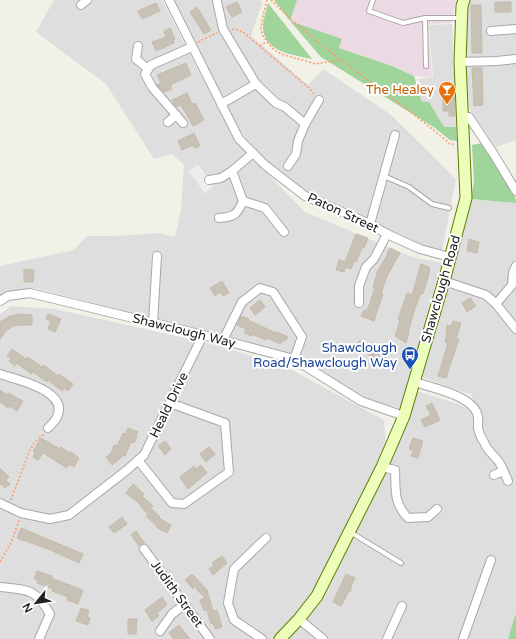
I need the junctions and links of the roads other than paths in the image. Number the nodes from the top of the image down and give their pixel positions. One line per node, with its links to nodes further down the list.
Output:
1 (169, 0): 10 (street, Paton Street)
2 (373, 0): 5 (lane)
3 (464, 0): 6 (main road, Shawclough Road)
4 (217, 1): 15 (street)
5 (425, 18): 6 (lane); 13 (lane)
6 (462, 18): 12 (main road, Shawclough Road)
7 (516, 29): 8 (street)
8 (492, 32)
9 (138, 46): 14 (street)
10 (192, 46): 14 (street); 17 (street, Paton Street)
11 (516, 59): 12 (street)
12 (460, 62): 19 (main road, Shawclough Road)
13 (426, 66)
14 (148, 69): 18 (street)
15 (256, 84): 17 (street); 22 (street)
16 (319, 100): 22 (street)
17 (221, 104): 24 (street, Paton Street)
18 (176, 115): 20 (street); 21 (street)
19 (462, 116): 29 (street); 37 (main road, Shawclough Road)
20 (168, 122)
21 (183, 123)
22 (305, 124): 25 (street)
23 (395, 136): 27 (street)
24 (253, 153): 26 (street); 33 (street, Paton Street)
25 (288, 166)
26 (232, 171): 28 (street); 30 (street)
27 (384, 176): 31 (lane); 33 (street)
28 (209, 180)
29 (516, 191)
30 (243, 201): 32 (street); 34 (street)
31 (449, 208)
32 (219, 218)
33 (370, 224): 35 (street, Paton Street)
34 (284, 232)
35 (387, 234): 37 (street, Paton Street); 41 (street)
36 (157, 256): 43 (street)
37 (450, 257): 39 (main road, Shawclough Road)
38 (516, 266): 42 (street)
39 (444, 281): 42 (street); 49 (main road, Shawclough Road)
40 (0, 301): 43 (street, Shawclough Way)
41 (359, 303)
42 (496, 304): 44 (street)
43 (153, 323): 45 (street, Shawclough Way)
44 (516, 329)
45 (203, 335): 46 (street, Shawclough Way); 50 (street, Heald Drive)
46 (223, 340): 47 (street, Shawclough Way); 47 (street)
47 (294, 359): 51 (street, Shawclough Way)
48 (0, 374): 52 (street)
49 (415, 382): 51 (main road, Shawclough Road); 55 (street)
50 (170, 403): 53 (street, Heald Drive); 53 (street)
51 (404, 416): 54 (main road, Shawclough Road)
52 (48, 428)
53 (138, 460): 58 (street, Heald Drive)
54 (382, 467): 59 (street); 60 (main road, Shawclough Road)
55 (503, 471): 56 (street); 57 (street)
56 (494, 475)
57 (508, 481)
58 (0, 502)
59 (437, 509)
60 (349, 532): 64 (lane); 68 (main road, Shawclough Road)
61 (266, 538): 72 (street)
62 (144, 549): 66 (street, Judith Street)
63 (491, 560): 76 (street)
64 (402, 563)
65 (0, 587): 70 (street)
66 (185, 604): 69 (street); 71 (street, Judith Street)
67 (402, 606): 75 (street)
68 (299, 619): 73 (main road, Shawclough Road); 74 (street)
69 (160, 631)
70 (39, 639)
71 (210, 639)
72 (262, 639)
73 (280, 639)
74 (323, 639)
75 (386, 639)
76 (463, 639)

